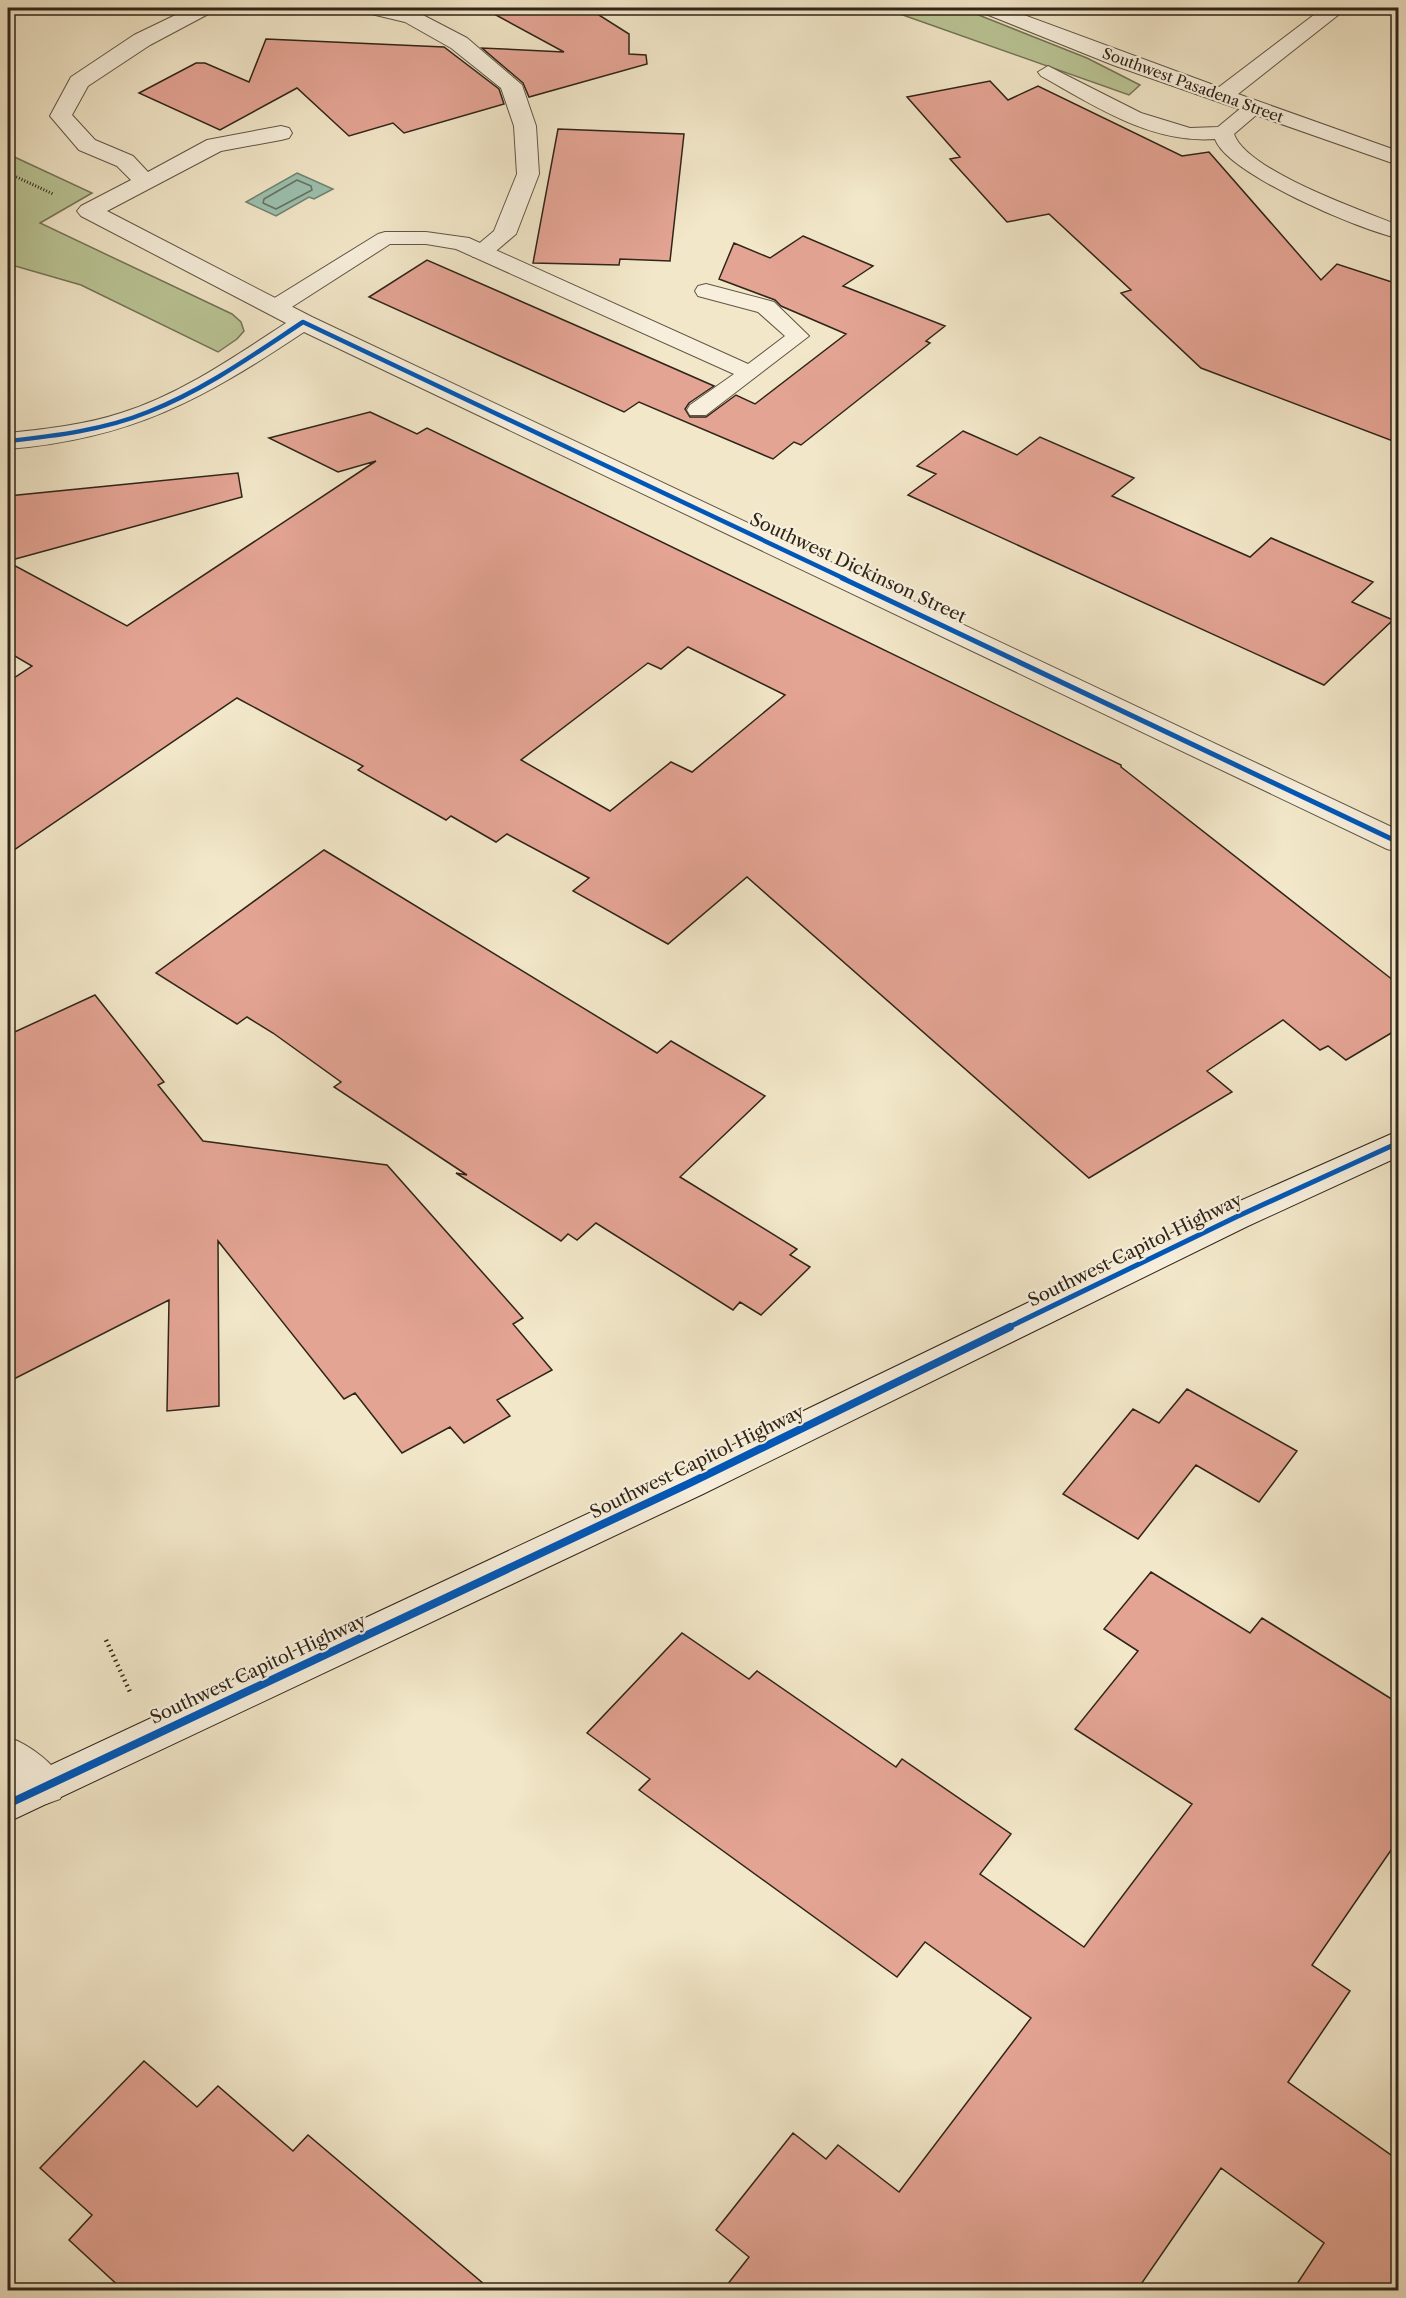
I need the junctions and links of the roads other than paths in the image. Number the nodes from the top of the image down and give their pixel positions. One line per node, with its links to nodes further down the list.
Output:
1 (205, 8): 11 (street)
2 (370, 8): 13 (street)
3 (988, 8): 6 (street, Southwest Pasadena Street)
4 (1335, 8): 6 (street)
5 (1048, 72): 8 (lane)
6 (1222, 96): 7 (street, Southwest Pasadena Street)
7 (1254, 107): 8 (lane); 10 (street, Southwest Pasadena Street)
8 (1223, 133): 12 (lane)
9 (281, 134): 11 (street)
10 (1398, 158)
11 (145, 182): 15 (street, Southwest Dickinson Street)
12 (1398, 232)
13 (481, 252): 15 (lane); 17 (lane)
14 (706, 291): 17 (lane)
15 (276, 307): 16 (street, Southwest Dickinson Street)
16 (303, 321): 19 (street); 20 (street, Southwest Dickinson Street)
17 (750, 373): 18 (lane)
18 (698, 410)
19 (8, 441)
20 (1398, 842)
21 (1398, 1143): 23 (street, Southwest Capitol Highway)
22 (8, 1754): 23 (street)
23 (46, 1786): 24 (street, Southwest Capitol Highway)
24 (8, 1804)

